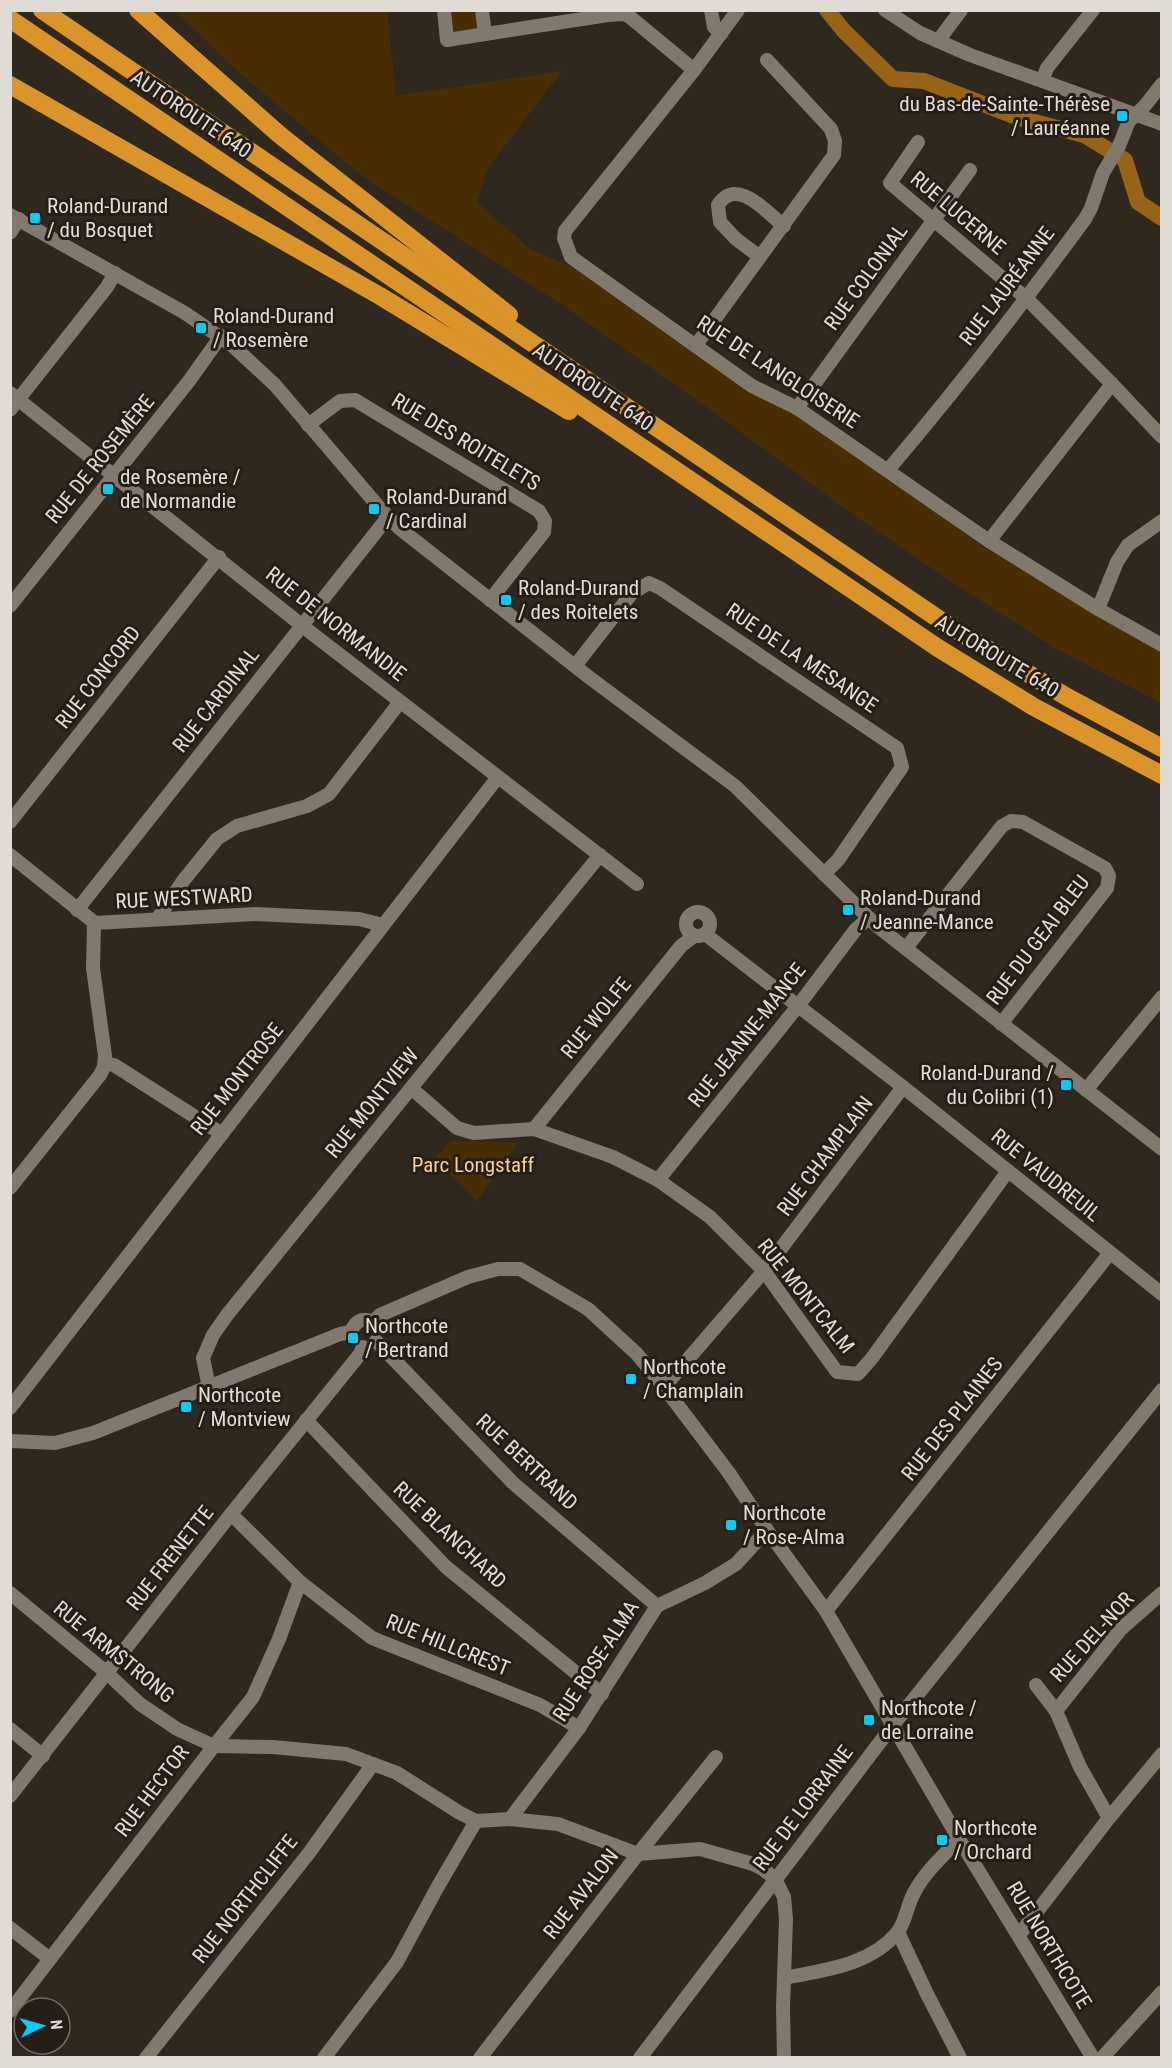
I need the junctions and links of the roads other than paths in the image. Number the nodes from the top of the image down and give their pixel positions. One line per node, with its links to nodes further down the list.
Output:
1 (42, 10): 34 (highway, AUTOROUTE 640)
2 (138, 10): 34 (highway)
3 (444, 10): 11 (street)
4 (482, 10): 11 (street)
5 (711, 10): 12 (street)
6 (738, 10): 12 (street, RUE DE LANGLOISERIE)
7 (885, 10): 13 (street)
8 (961, 10): 13 (street)
9 (1093, 10): 16 (street)
10 (10, 19): 40 (highway, AUTOROUTE 640)
11 (484, 34): 15 (street)
12 (721, 34): 15 (street, RUE DE LANGLOISERIE)
13 (938, 41): 16 (street)
14 (767, 60): 25 (street)
15 (694, 70): 31 (street, RUE DE LANGLOISERIE)
16 (1042, 81): 19 (street)
17 (1161, 84): 19 (street, RUE LAURÉANNE)
18 (10, 85): 40 (highway)
19 (1137, 114): 20 (street); 29 (street, RUE LAURÉANNE)
20 (1161, 124)
21 (918, 142): 24 (street, RUE LUCERNE)
22 (970, 170): 24 (street, RUE COLONIAL)
23 (15, 217): 26 (street); 28 (street)
24 (933, 219): 29 (street, RUE LUCERNE); 35 (street, RUE COLONIAL)
25 (784, 226): 27 (street); 27 (street)
26 (10, 233)
27 (760, 257): 31 (street)
28 (115, 273): 30 (street); 33 (street)
29 (1026, 298): 32 (street, RUE LUCERNE); 38 (street, RUE LAURÉANNE)
30 (221, 336): 36 (street); 39 (street, RUE DE ROSEMÈRE)
31 (696, 345): 35 (street, RUE DE LANGLOISERIE)
32 (1112, 384): 37 (street, RUE LUCERNE); 43 (street)
33 (13, 401): 39 (street, RUE DE NORMANDIE)
34 (620, 404): 52 (highway, AUTOROUTE 640)
35 (798, 408): 38 (street, RUE DE LANGLOISERIE)
36 (308, 425): 41 (street); 45 (street, RUE DES ROITELETS)
37 (1161, 437)
38 (888, 470): 43 (street, RUE DE LANGLOISERIE)
39 (114, 474): 44 (street, RUE DE NORMANDIE); 46 (street, RUE DE ROSEMÈRE)
40 (698, 485): 53 (highway, AUTOROUTE 640)
41 (388, 517): 45 (street); 48 (street, RUE CARDINAL)
42 (1161, 521): 47 (street)
43 (989, 541): 47 (street, RUE DE LANGLOISERIE)
44 (219, 557): 48 (street, RUE DE NORMANDIE); 55 (street, RUE CONCORD)
45 (490, 600): 50 (street)
46 (10, 606)
47 (1098, 609): 49 (street, RUE DE LANGLOISERIE)
48 (302, 625): 51 (street, RUE DE NORMANDIE); 60 (street, RUE CARDINAL)
49 (1161, 645)
50 (575, 666): 58 (street); 58 (street, RUE DE LA MESANGE)
51 (400, 702): 54 (street, RUE DE NORMANDIE); 61 (street)
52 (1161, 748)
53 (1161, 775)
54 (498, 777): 57 (street, RUE DE NORMANDIE); 64 (street, RUE MONTROSE)
55 (10, 822)
56 (10, 855): 60 (street, RUE WESTWARD)
57 (600, 855): 59 (street, RUE DE NORMANDIE); 72 (street, RUE MONTVIEW)
58 (824, 874): 62 (street)
59 (637, 884)
60 (77, 910): 63 (street, RUE WESTWARD)
61 (158, 918): 63 (street, RUE WESTWARD); 64 (street, RUE WESTWARD)
62 (869, 918): 66 (street); 68 (street, RUE JEANNE-MANCE)
63 (94, 923): 70 (street)
64 (383, 925): 75 (street, RUE MONTROSE)
65 (700, 935): 68 (street, RUE VAUDREUIL); 74 (street, RUE WOLFE)
66 (906, 948): 69 (street); 69 (street, RUE DU GEAI BLEU)
67 (1161, 997): 73 (street)
68 (798, 1006): 71 (street, RUE VAUDREUIL); 78 (street, RUE JEANNE-MANCE)
69 (1001, 1024): 73 (street)
70 (105, 1063): 75 (street); 79 (street)
71 (903, 1087): 77 (street, RUE VAUDREUIL); 81 (street, RUE CHAMPLAIN)
72 (411, 1088): 74 (street, RUE MONTCALM); 86 (street, RUE MONTVIEW)
73 (1086, 1090): 76 (street)
74 (534, 1129): 78 (street, RUE MONTCALM)
75 (222, 1134): 89 (street, RUE MONTROSE)
76 (1161, 1149)
77 (1008, 1171): 80 (street, RUE VAUDREUIL); 81 (street, RUE MONTCALM)
78 (658, 1179): 81 (street, RUE MONTCALM)
79 (10, 1188)
80 (1110, 1253): 82 (street, RUE VAUDREUIL); 98 (street, RUE DES PLAINES)
81 (764, 1271): 87 (street, RUE CHAMPLAIN)
82 (1161, 1294)
83 (373, 1322): 84 (street, RUE NORTHCOTE); 85 (street); 87 (street, RUE NORTHCOTE)
84 (351, 1332): 85 (street); 86 (street, RUE NORTHCOTE)
85 (369, 1344): 90 (street, RUE FRENETTE); 97 (street, RUE BERTRAND)
86 (210, 1387): 91 (street, RUE NORTHCOTE)
87 (664, 1387): 93 (street, RUE NORTHCOTE)
88 (1161, 1390): 103 (street, RUE DE LORRAINE)
89 (10, 1408)
90 (306, 1420): 92 (street, RUE FRENETTE); 101 (street, RUE BLANCHARD)
91 (10, 1441)
92 (231, 1514): 94 (street, RUE HILLCREST); 99 (street, RUE FRENETTE)
93 (767, 1530): 97 (street, RUE ROSE-ALMA); 98 (street, RUE NORTHCOTE)
94 (300, 1582): 104 (street, RUE HILLCREST); 106 (street, RUE HECTOR)
95 (10, 1593): 99 (street, RUE ARMSTRONG)
96 (1161, 1593): 102 (street, RUE DEL-NOR)
97 (657, 1606): 101 (street, RUE ROSE-ALMA)
98 (826, 1611): 103 (street, RUE NORTHCOTE)
99 (107, 1673): 106 (street, RUE ARMSTRONG); 108 (street, RUE FRENETTE)
100 (1036, 1685): 102 (street)
101 (602, 1694): 104 (street, RUE ROSE-ALMA)
102 (1056, 1711): 112 (street)
103 (893, 1725): 115 (street, RUE NORTHCOTE); 117 (street, RUE DE LORRAINE)
104 (579, 1728): 113 (street, RUE ROSE-ALMA)
105 (10, 1729): 108 (street)
106 (213, 1746): 110 (street, RUE ARMSTRONG); 121 (street, RUE HECTOR)
107 (1161, 1754): 112 (street)
108 (43, 1756): 111 (street, RUE FRENETTE)
109 (716, 1757): 116 (street, RUE AVALON)
110 (373, 1764): 114 (street, RUE ARMSTRONG); 125 (street, RUE NORTHCLIFFE)
111 (10, 1796)
112 (1109, 1818): 120 (street)
113 (510, 1819): 114 (street); 116 (street)
114 (476, 1821): 126 (street)
115 (959, 1839): 119 (street); 120 (street, RUE NORTHCOTE)
116 (638, 1854): 117 (street); 127 (street, RUE AVALON)
117 (775, 1879): 122 (street); 128 (street, RUE DE LORRAINE)
118 (10, 1928): 121 (street)
119 (898, 1932): 122 (street); 130 (street)
120 (1020, 1935): 131 (street, RUE NORTHCOTE)
121 (50, 1959): 124 (street, RUE HECTOR)
122 (784, 1978): 129 (street)
123 (1161, 1992): 132 (street)
124 (10, 2011)
125 (147, 2058)
126 (324, 2058)
127 (480, 2058)
128 (640, 2058)
129 (784, 2058)
130 (960, 2058)
131 (1093, 2058)
132 (1102, 2058)

